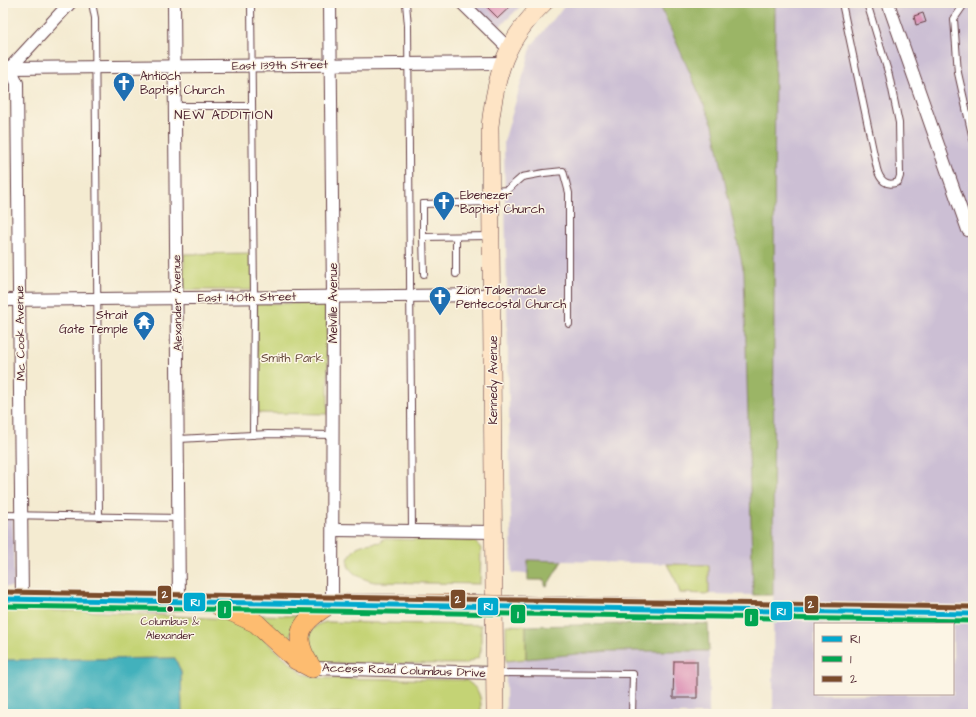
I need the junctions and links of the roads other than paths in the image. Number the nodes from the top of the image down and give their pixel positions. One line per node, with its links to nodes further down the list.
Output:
1 (70, 3): 19 (street)
2 (92, 3): 17 (lane)
3 (174, 3): 18 (street, Alexander Avenue)
4 (251, 3): 16 (lane)
5 (330, 3): 15 (street, Melville Avenue)
6 (406, 3): 14 (lane)
7 (462, 3): 13 (street)
8 (544, 3): 13 (main road, Kennedy Avenue)
9 (842, 3): 10 (lane)
10 (867, 3)
11 (888, 3): 24 (street)
12 (965, 3): 22 (lane)
13 (505, 56): 14 (street, East 139th Street); 23 (main road, Kennedy Avenue)
14 (408, 64): 15 (street, East 139th Street); 32 (lane)
15 (330, 65): 16 (street, East 139th Street); 31 (street, Melville Avenue)
16 (251, 66): 18 (street, East 139th Street); 21 (lane)
17 (95, 67): 18 (street, East 139th Street); 19 (street, East 139th Street); 35 (lane)
18 (175, 67): 20 (street, Alexander Avenue)
19 (7, 71): 37 (street, Mc Cook Avenue)
20 (175, 106): 21 (lane); 34 (street, Alexander Avenue)
21 (252, 106): 33 (lane)
22 (973, 139)
23 (491, 196): 25 (main road, Kennedy Avenue); 26 (lane); 38 (lane)
24 (968, 230)
25 (492, 236): 27 (lane); 30 (main road, Kennedy Avenue)
26 (423, 237): 27 (lane); 28 (lane)
27 (456, 237): 29 (lane)
28 (424, 274)
29 (456, 274)
30 (492, 295): 32 (street, East 140th Street); 48 (main road, Kennedy Avenue)
31 (333, 296): 32 (street, East 140th Street); 33 (street, East 140th Street); 39 (street, Melville Avenue)
32 (410, 296): 47 (lane)
33 (254, 297): 34 (street, East 140th Street); 40 (lane)
34 (177, 298): 35 (street, East 140th Street); 41 (street, Alexander Avenue)
35 (98, 299): 37 (street, East 140th Street); 44 (lane)
36 (3, 300): 37 (street, East 140th Street)
37 (20, 300): 43 (street, Mc Cook Avenue)
38 (569, 324)
39 (333, 435): 40 (lane); 46 (street, Melville Avenue)
40 (253, 436): 41 (lane)
41 (179, 439): 45 (street, Alexander Avenue)
42 (3, 515): 43 (lane)
43 (22, 516): 44 (lane); 50 (street, Mc Cook Avenue)
44 (99, 517): 45 (lane)
45 (180, 518): 51 (street, Alexander Avenue)
46 (334, 530): 47 (street); 53 (street, Melville Avenue)
47 (412, 531): 48 (street)
48 (494, 532): 56 (main road, Kennedy Avenue)
49 (3, 599): 50 (main road)
50 (22, 599): 51 (main road)
51 (179, 602): 52 (main road)
52 (213, 602): 53 (main road); 55 (main road)
53 (332, 603): 54 (main road, bridge); 55 (main road)
54 (973, 614)
55 (312, 668): 56 (street, Access Road Columbus Drive)
56 (495, 673): 57 (main road, Kennedy Avenue); 58 (lane)
57 (495, 714)
58 (632, 714)

